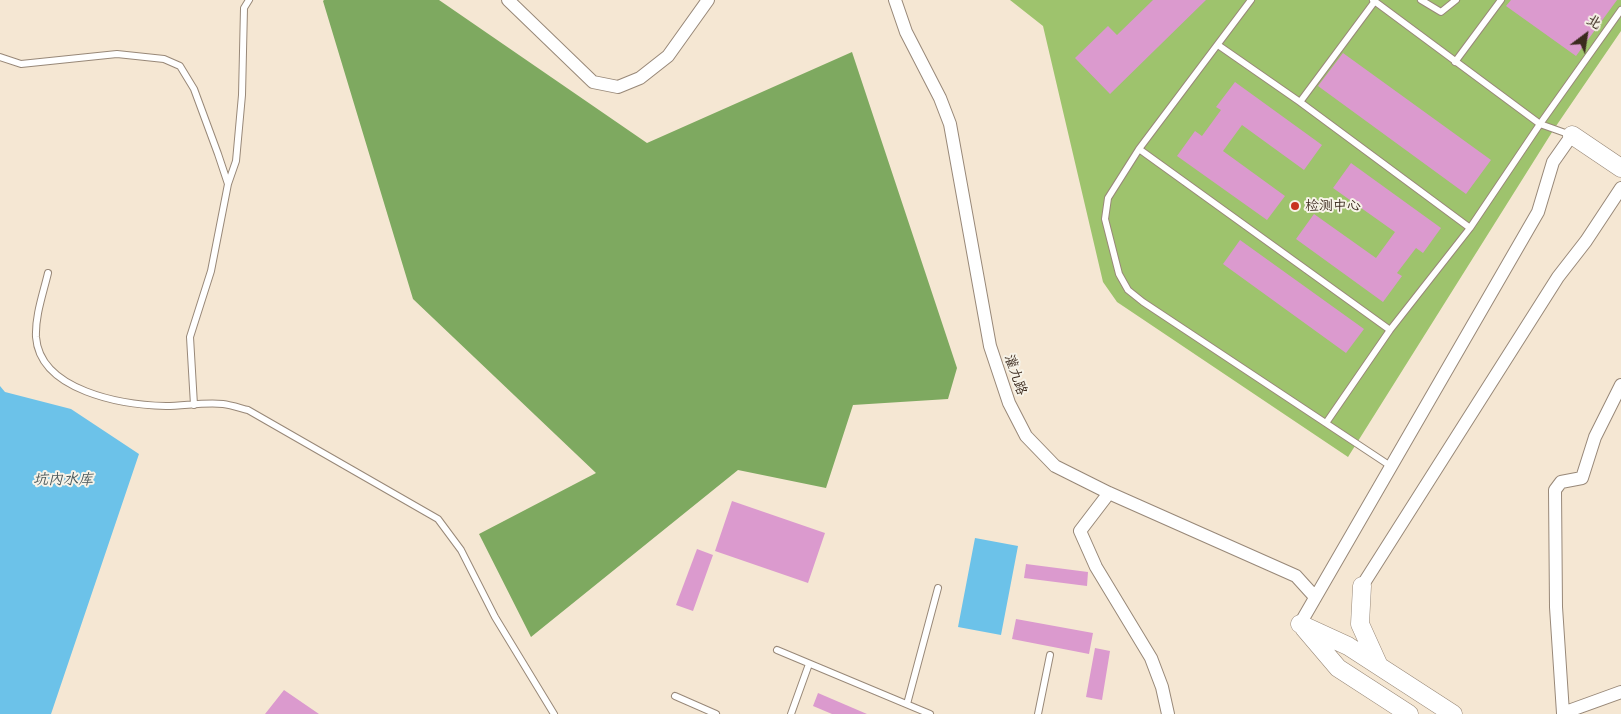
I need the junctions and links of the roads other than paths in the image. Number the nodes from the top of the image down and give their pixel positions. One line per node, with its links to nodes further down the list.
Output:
1 (249, 0): 19 (lane)
2 (508, 0): 3 (street)
3 (708, 0)
4 (895, 0): 28 (street, 灌九路)
5 (1251, 0): 11 (lane)
6 (1421, 0): 7 (lane)
7 (1456, 0)
8 (1501, 0): 13 (lane)
9 (1374, 1): 13 (lane); 14 (lane)
10 (1621, 10): 15 (lane)
11 (1218, 44): 14 (lane); 17 (lane)
12 (0, 57): 19 (lane)
13 (1455, 62): 15 (lane)
14 (1300, 102): 21 (lane)
15 (1540, 124): 16 (lane); 21 (lane)
16 (1572, 135): 18 (street); 27 (street)
17 (1139, 149): 23 (lane); 26 (lane)
18 (1621, 168)
19 (228, 184): 25 (lane)
20 (1621, 188): 29 (street)
21 (1470, 228): 23 (lane)
22 (48, 274): 25 (lane)
23 (1390, 330): 26 (lane)
24 (1621, 385): 37 (street)
25 (194, 405): 40 (lane)
26 (1326, 423): 27 (lane)
27 (1392, 467): 31 (street)
28 (1109, 493): 31 (street, 灌九路); 45 (street)
29 (1362, 586): 36 (street)
30 (938, 588): 39 (lane)
31 (1316, 598): 32 (street)
32 (1300, 624): 36 (street); 46 (street)
33 (778, 650): 35 (lane)
34 (1050, 655): 44 (lane)
35 (809, 664): 39 (lane); 42 (lane)
36 (1380, 667): 47 (street)
37 (1621, 692)
38 (675, 696): 41 (lane)
39 (907, 704): 43 (lane)
40 (554, 714)
41 (716, 714)
42 (791, 714)
43 (930, 714)
44 (1038, 714)
45 (1168, 714)
46 (1409, 714)
47 (1453, 714)

